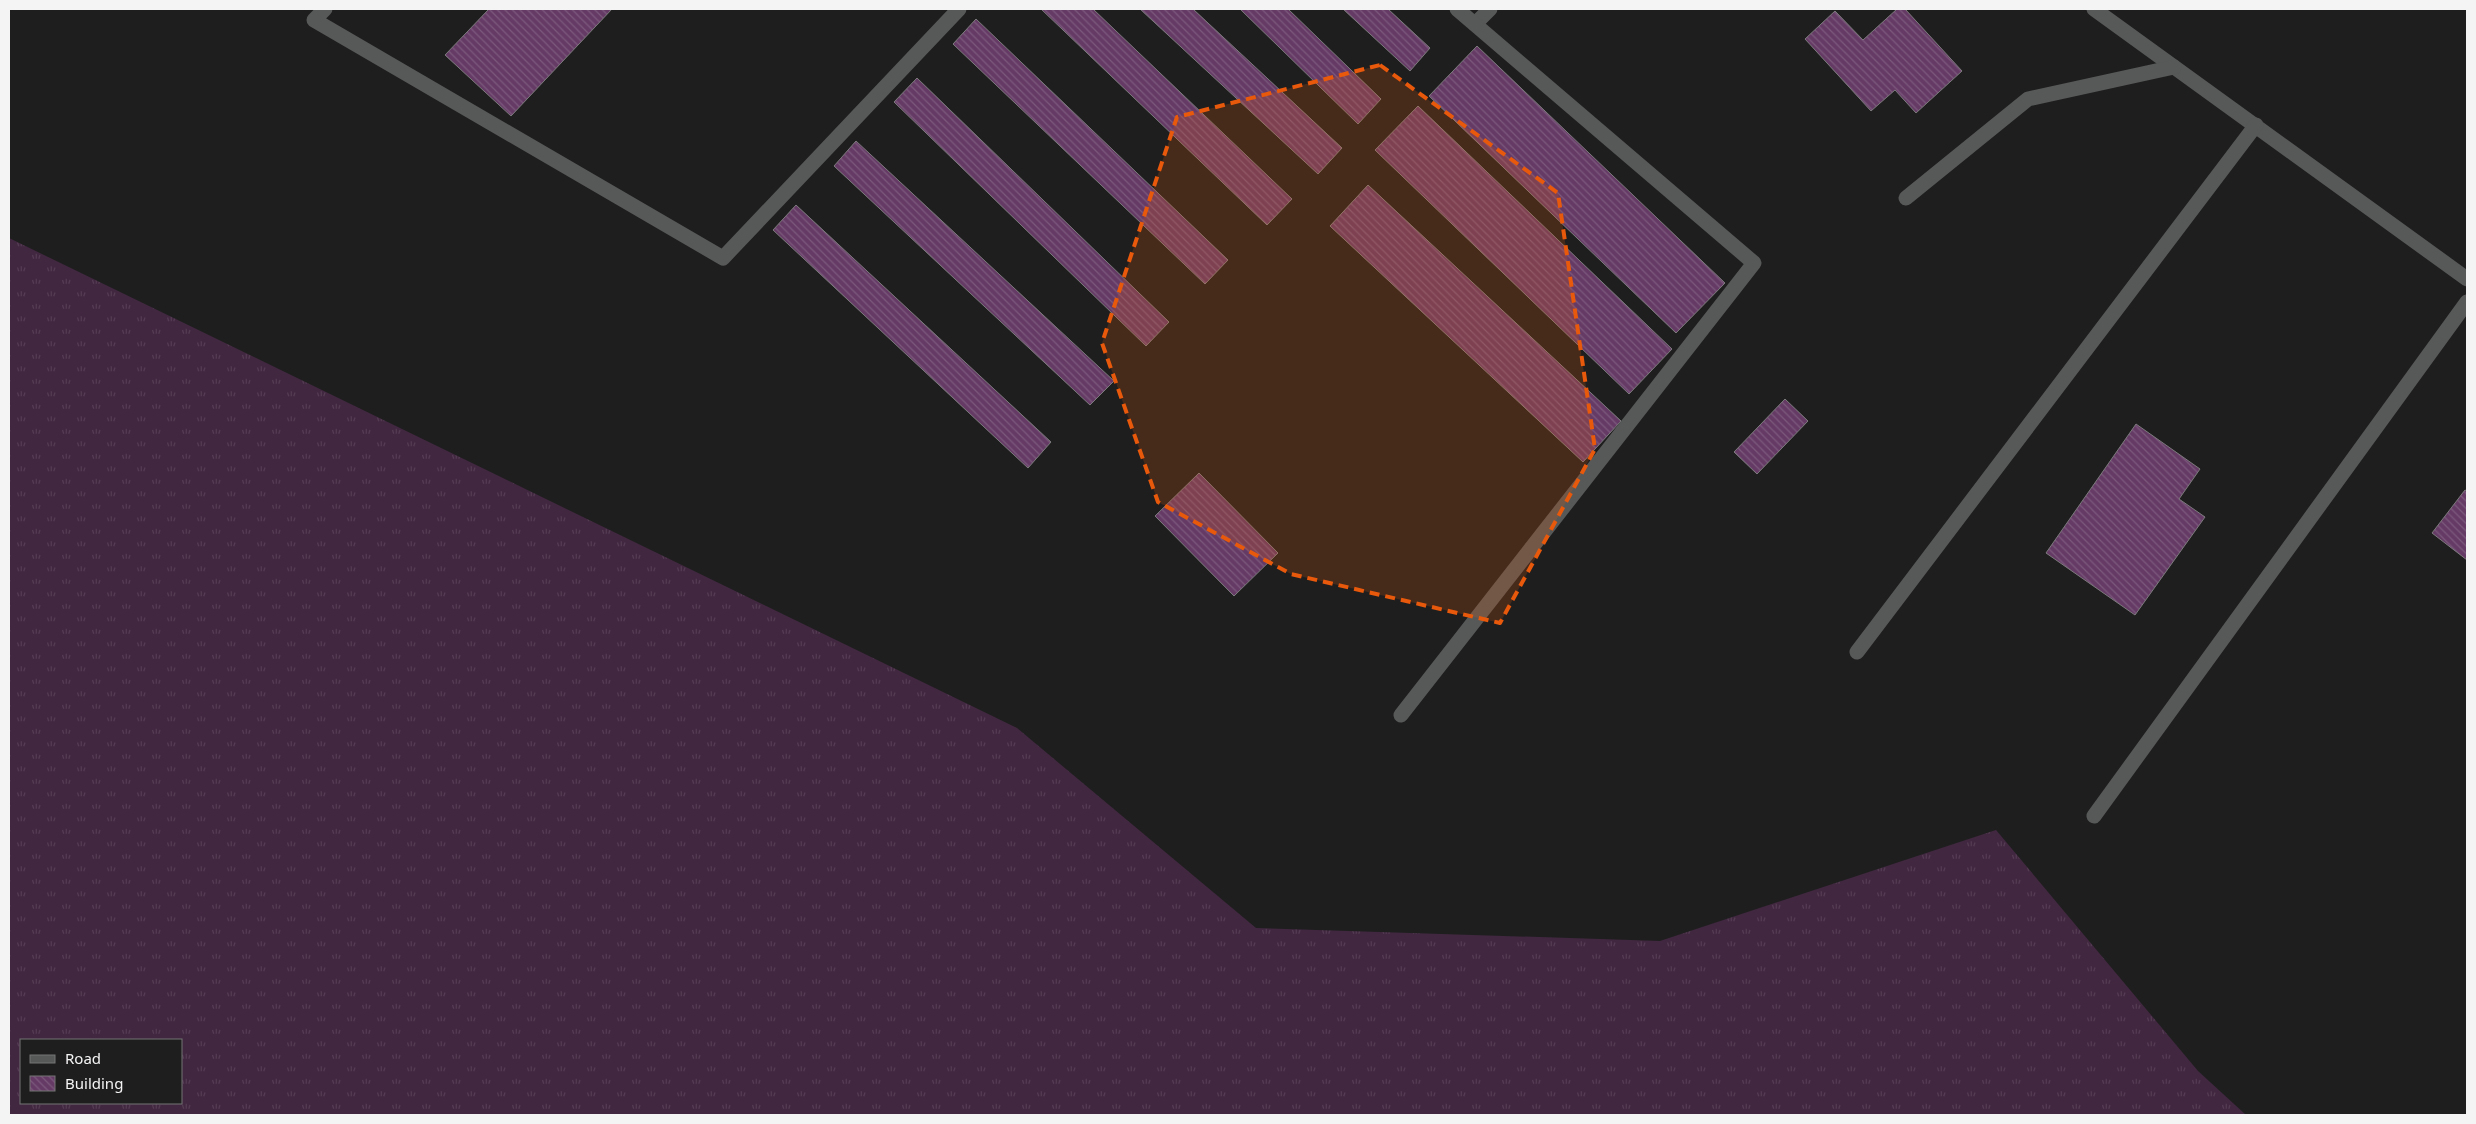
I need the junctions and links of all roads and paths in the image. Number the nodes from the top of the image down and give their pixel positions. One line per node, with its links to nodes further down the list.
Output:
1 (325, 9): 2 (street)
2 (959, 9)
3 (1457, 9): 6 (street)
4 (1490, 9): 6 (street)
5 (2094, 9): 7 (street)
6 (1475, 24): 13 (street)
7 (2174, 67): 8 (street); 9 (street)
8 (2256, 125): 10 (street); 12 (street)
9 (1906, 198)
10 (2467, 279)
11 (2467, 302): 14 (street)
12 (1858, 652)
13 (1401, 715)
14 (2094, 816)

